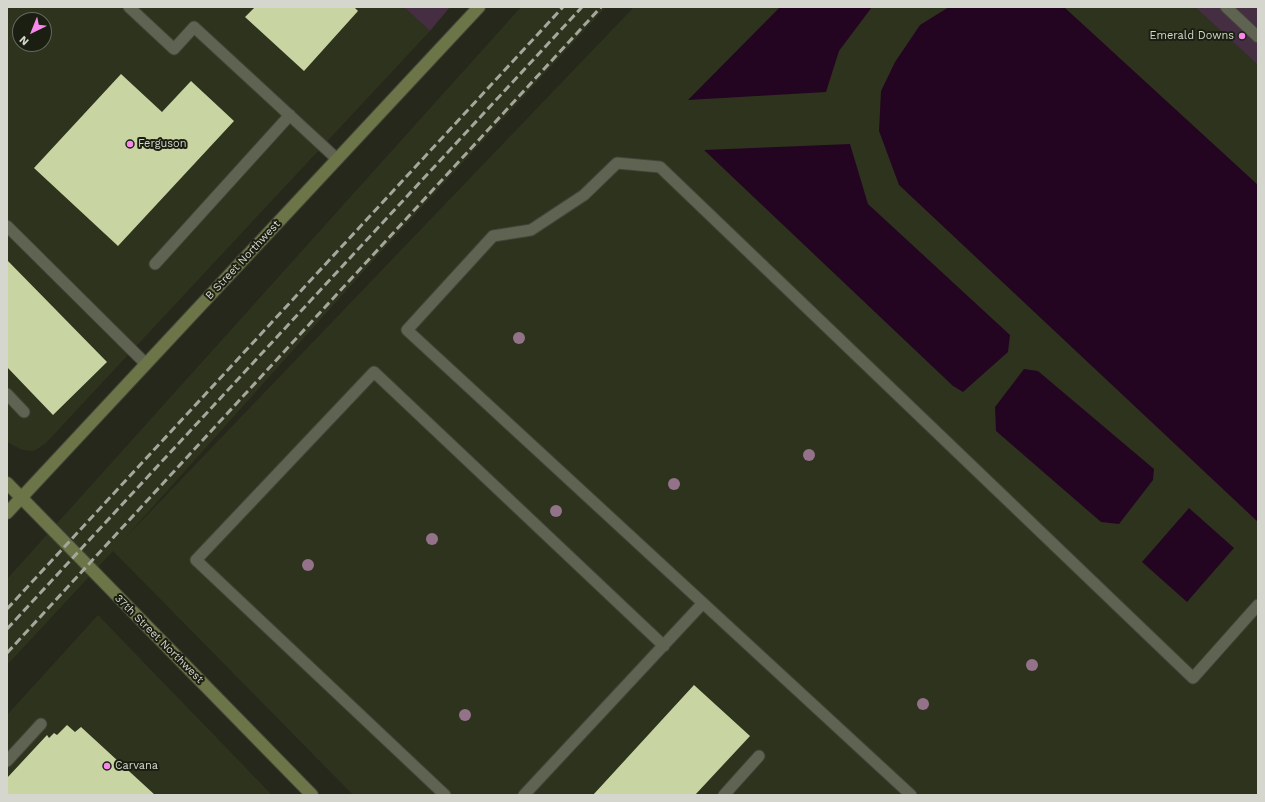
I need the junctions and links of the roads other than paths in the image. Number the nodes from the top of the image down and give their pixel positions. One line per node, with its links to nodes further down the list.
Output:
1 (128, 7): 5 (lane)
2 (479, 7): 6 (street, B Street Northwest)
3 (1226, 7): 4 (lane)
4 (1258, 37)
5 (290, 115): 6 (lane); 8 (lane)
6 (337, 159): 9 (street, B Street Northwest)
7 (7, 226): 9 (lane)
8 (155, 264)
9 (146, 364): 13 (street, B Street Northwest)
10 (7, 394): 11 (lane)
11 (24, 412)
12 (7, 483): 13 (street, 37th Street Northwest)
13 (22, 497): 14 (street, B Street Northwest); 21 (street, 37th Street Northwest)
14 (7, 512)
15 (703, 603): 16 (lane); 17 (lane); 25 (lane)
16 (1258, 606)
17 (664, 646): 22 (lane); 23 (lane)
18 (41, 724): 20 (lane)
19 (759, 756): 24 (lane)
20 (7, 761)
21 (312, 795)
22 (445, 795)
23 (524, 795)
24 (724, 795)
25 (911, 795)

